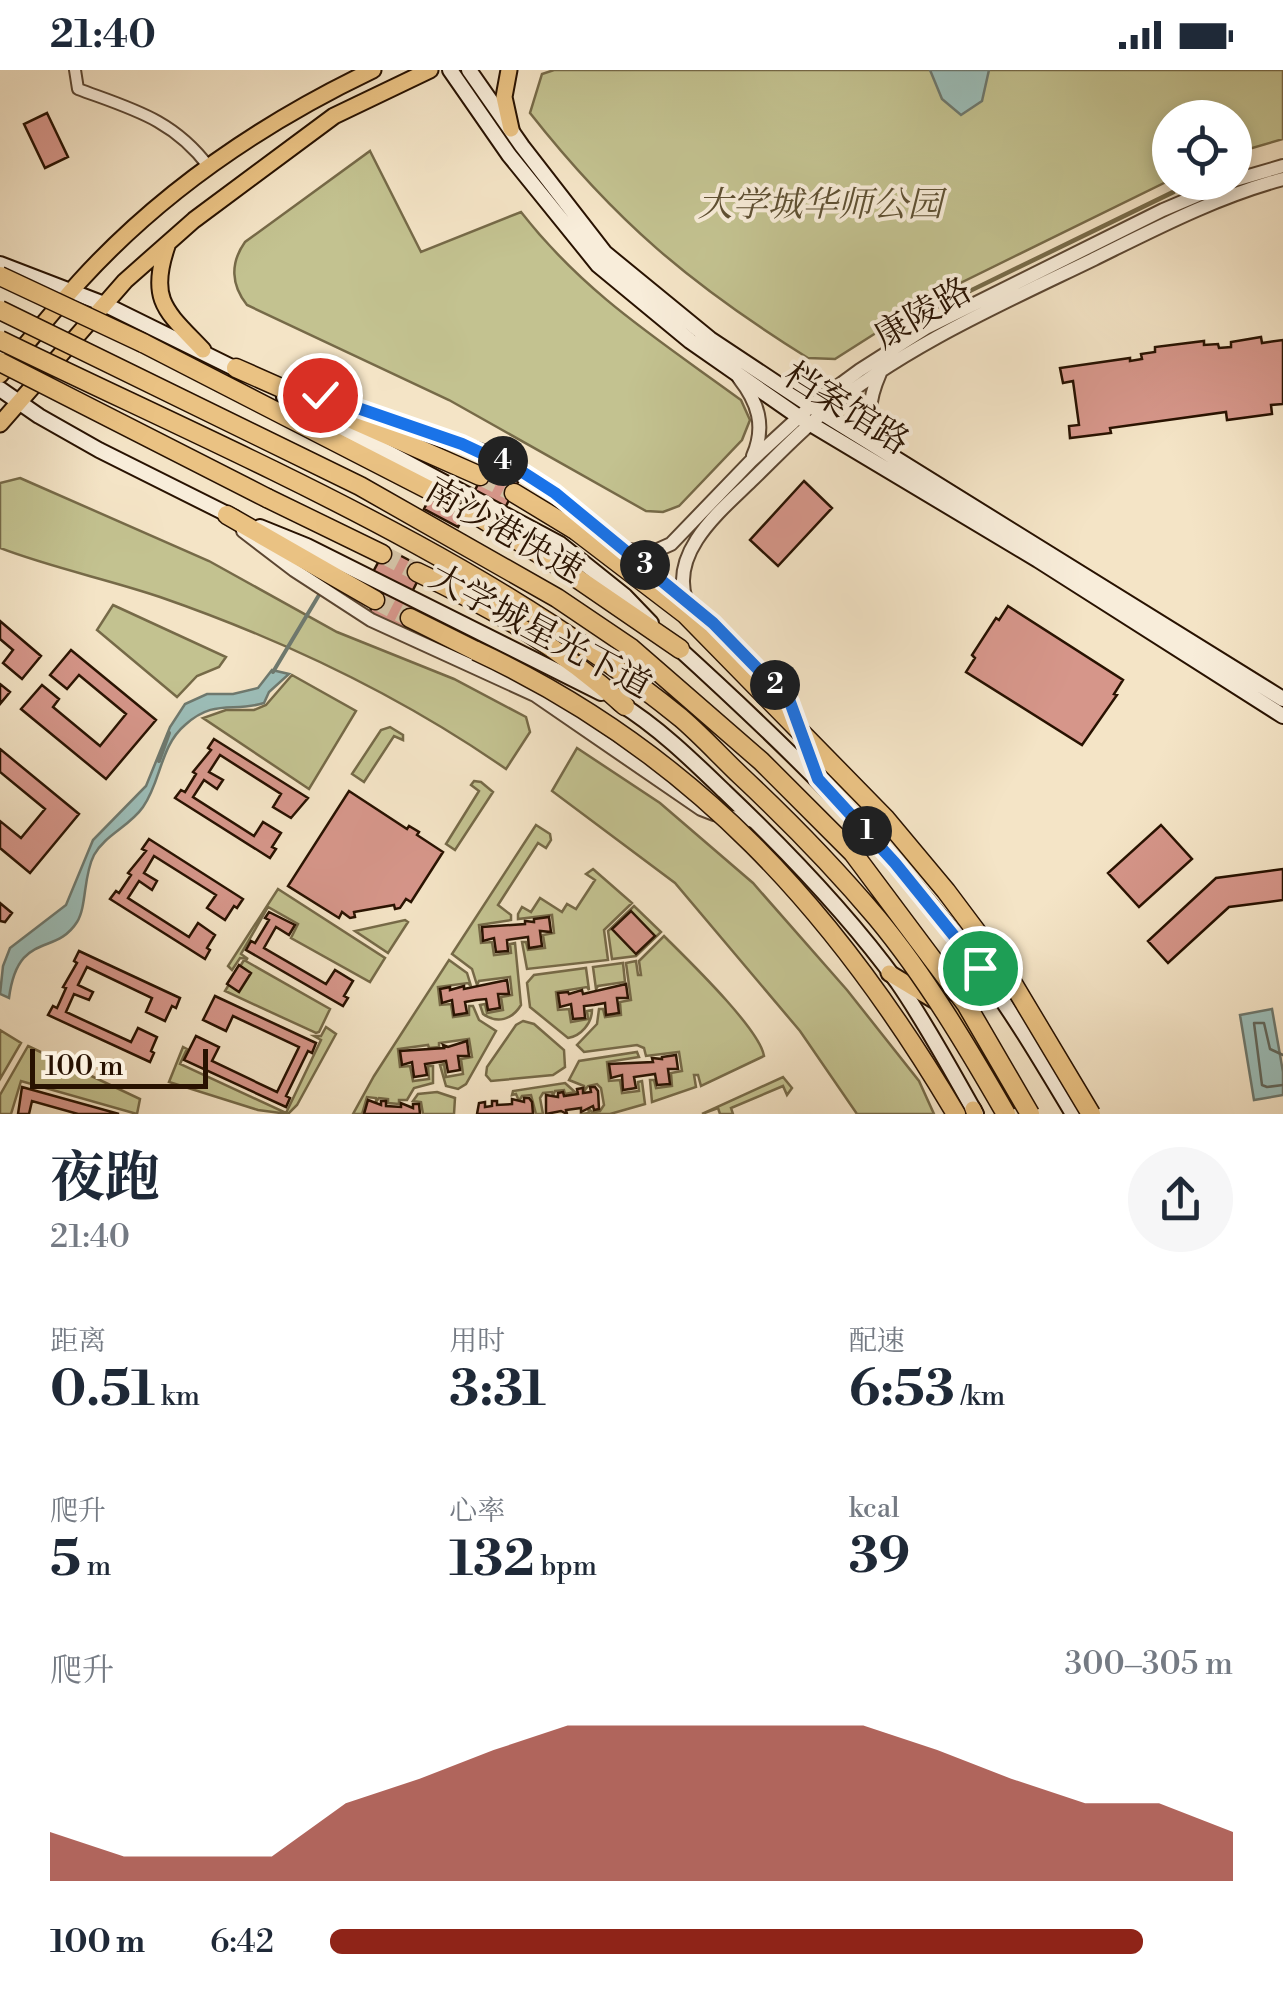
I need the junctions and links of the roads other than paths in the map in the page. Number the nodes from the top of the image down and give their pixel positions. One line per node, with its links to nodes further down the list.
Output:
1 (75, 70): 9 (street)
2 (373, 70): 9 (main road)
3 (430, 70): 13 (main road)
4 (450, 70): 25 (main road, 档案馆路)
5 (469, 70): 7 (main road, 档案馆路)
6 (509, 70): 7 (main road)
7 (510, 129): 28 (main road, 档案馆路)
8 (1283, 166): 10 (street, 康陵路)
9 (209, 167): 16 (main road)
10 (1252, 175)
11 (1283, 179): 23 (street, 康陵路)
12 (1187, 200): 28 (street, 康陵路)
13 (168, 242): 17 (main road); 20 (main road)
14 (0, 264): 16 (main road, 大学城星光下道)
15 (0, 276): 34 (highway, bridge)
16 (72, 290): 17 (main road, 大学城星光下道); 24 (main road)
17 (104, 304): 20 (main road, 大学城星光下道); 27 (main road)
18 (0, 310): 53 (highway, 南沙港快速, bridge)
19 (0, 340): 52 (highway, 南沙港快速, bridge)
20 (203, 350): 22 (main road, 大学城星光下道)
21 (0, 362): 39 (highway, bridge)
22 (236, 368): 33 (highway); 38 (street); 44 (main road, 大学城星光下道)
23 (880, 373): 28 (street, 康陵路); 31 (street)
24 (0, 375)
25 (738, 376): 29 (main road, 档案馆路); 32 (street)
26 (0, 388): 27 (main road, 大学城星光下道)
27 (18, 400): 30 (main road); 37 (main road, 大学城星光下道)
28 (817, 409): 29 (street, 康陵路); 31 (main road, 档案馆路)
29 (805, 420): 32 (street, 康陵路); 42 (street, 康陵路); 47 (main road, 档案馆路)
30 (0, 424)
31 (888, 453): 45 (main road, 档案馆路)
32 (751, 461): 38 (street, 康陵路)
33 (480, 476)
34 (432, 491)
35 (514, 493): 55 (highway, bridge)
36 (468, 510): 44 (highway)
37 (227, 515): 41 (highway); 46 (main road, 大学城星光下道); 49 (street)
38 (625, 549): 42 (street)
39 (382, 554)
40 (418, 572): 46 (highway)
41 (375, 600)
42 (686, 600): 48 (street)
43 (410, 618): 51 (highway, bridge)
44 (680, 649): 48 (main road, 大学城星光下道)
45 (1283, 700)
46 (624, 706): 49 (main road, 大学城星光下道)
47 (1283, 716)
48 (818, 779): 54 (main road, 大学城星光下道)
49 (755, 821): 50 (main road, 大学城星光下道)
50 (889, 973): 51 (main road, 大学城星光下道); 53 (main road)
51 (970, 1113)
52 (1006, 1114)
53 (1026, 1114)
54 (1073, 1114)
55 (1091, 1114)

